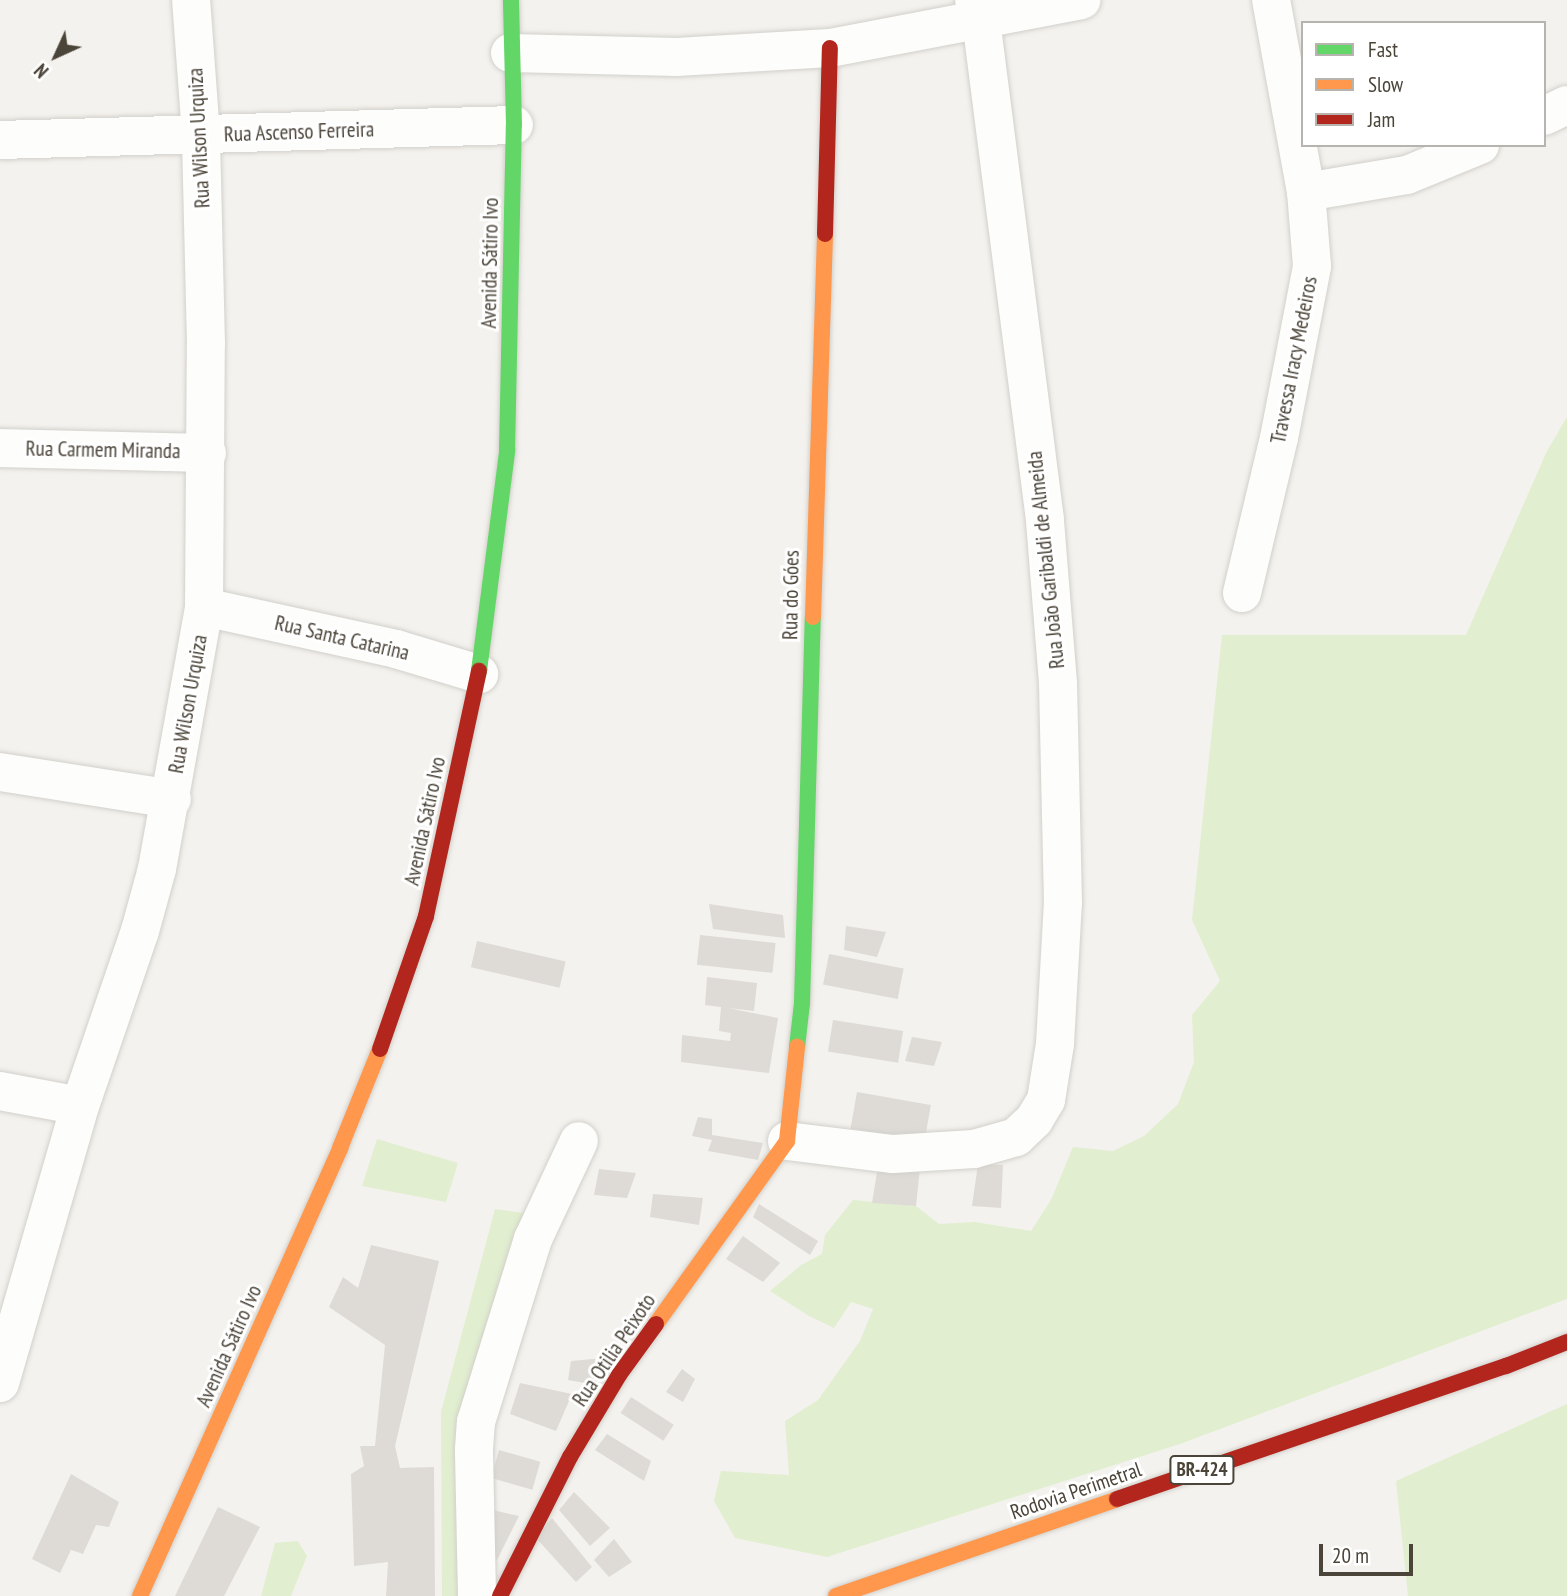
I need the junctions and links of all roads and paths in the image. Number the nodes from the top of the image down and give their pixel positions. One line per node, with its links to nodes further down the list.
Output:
1 (191, 0): 11 (street, Rua Wilson Urquiza)
2 (510, 0): 7 (main road, Avenida Sátiro Ivo)
3 (1081, 0): 5 (street)
4 (1271, 0): 14 (street, Travessa Iracy Medeiros)
5 (977, 10): 6 (street); 25 (street, Rua João Garibaldi de Almeida)
6 (830, 48): 7 (street); 25 (main road, Rua do Góes)
7 (510, 53): 10 (main road, Avenida Sátiro Ivo)
8 (1567, 105): 9 (street)
9 (1546, 115)
10 (514, 125): 11 (street, Rua Ascenso Ferreira); 19 (main road, Avenida Sátiro Ivo)
11 (201, 135): 12 (street, Rua Ascenso Ferreira); 16 (street, Rua Wilson Urquiza)
12 (0, 140)
13 (1475, 147): 14 (street)
14 (1306, 192): 17 (street, Travessa Iracy Medeiros)
15 (0, 448): 16 (street, Rua Carmem Miranda)
16 (207, 453): 18 (street, Rua Wilson Urquiza)
17 (1242, 593)
18 (204, 607): 19 (street, Rua Santa Catarina); 21 (street, Rua Wilson Urquiza)
19 (479, 674): 28 (main road, Avenida Sátiro Ivo)
20 (0, 772): 21 (street)
21 (172, 799): 23 (street, Rua Wilson Urquiza)
22 (0, 1091): 23 (street)
23 (80, 1106): 27 (street, Rua Wilson Urquiza)
24 (579, 1141): 29 (street)
25 (787, 1141): 30 (main road, Rua Otilia Peixoto)
26 (1567, 1342): 31 (main road, Rodovia Perimetral / BR-424)
27 (0, 1383)
28 (140, 1596)
29 (477, 1596)
30 (500, 1596)
31 (836, 1596)

